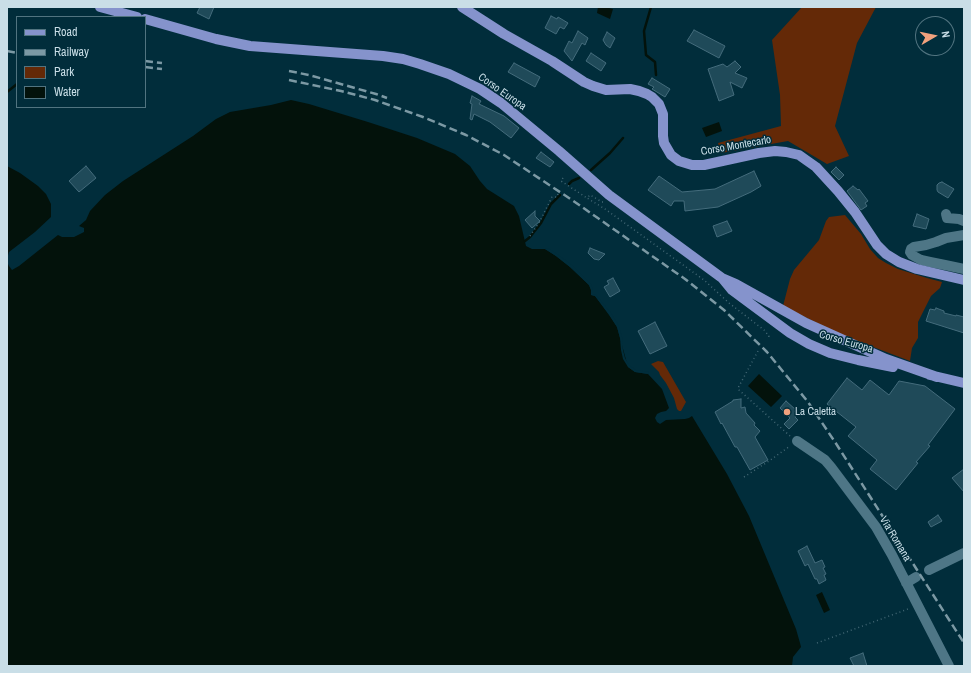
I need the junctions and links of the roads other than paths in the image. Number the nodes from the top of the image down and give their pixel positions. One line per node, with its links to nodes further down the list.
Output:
1 (100, 7): 3 (main road)
2 (462, 7): 10 (main road, Corso Montecarlo)
3 (134, 16)
4 (146, 19): 9 (main road, Corso Europa)
5 (946, 214): 6 (street)
6 (964, 221)
7 (964, 235): 8 (street)
8 (964, 269)
9 (722, 278): 11 (main road, Corso Europa); 12 (main road, Corso Europa)
10 (964, 280)
11 (806, 324): 12 (main road); 13 (main road, Corso Europa)
12 (798, 338): 13 (main road, Corso Europa)
13 (937, 377): 14 (main road, Corso Europa)
14 (964, 383)
15 (797, 441): 19 (street, Via Romana)
16 (964, 553): 17 (street)
17 (929, 570)
18 (916, 577): 19 (street)
19 (906, 583): 20 (street, Via Romana)
20 (949, 666)

